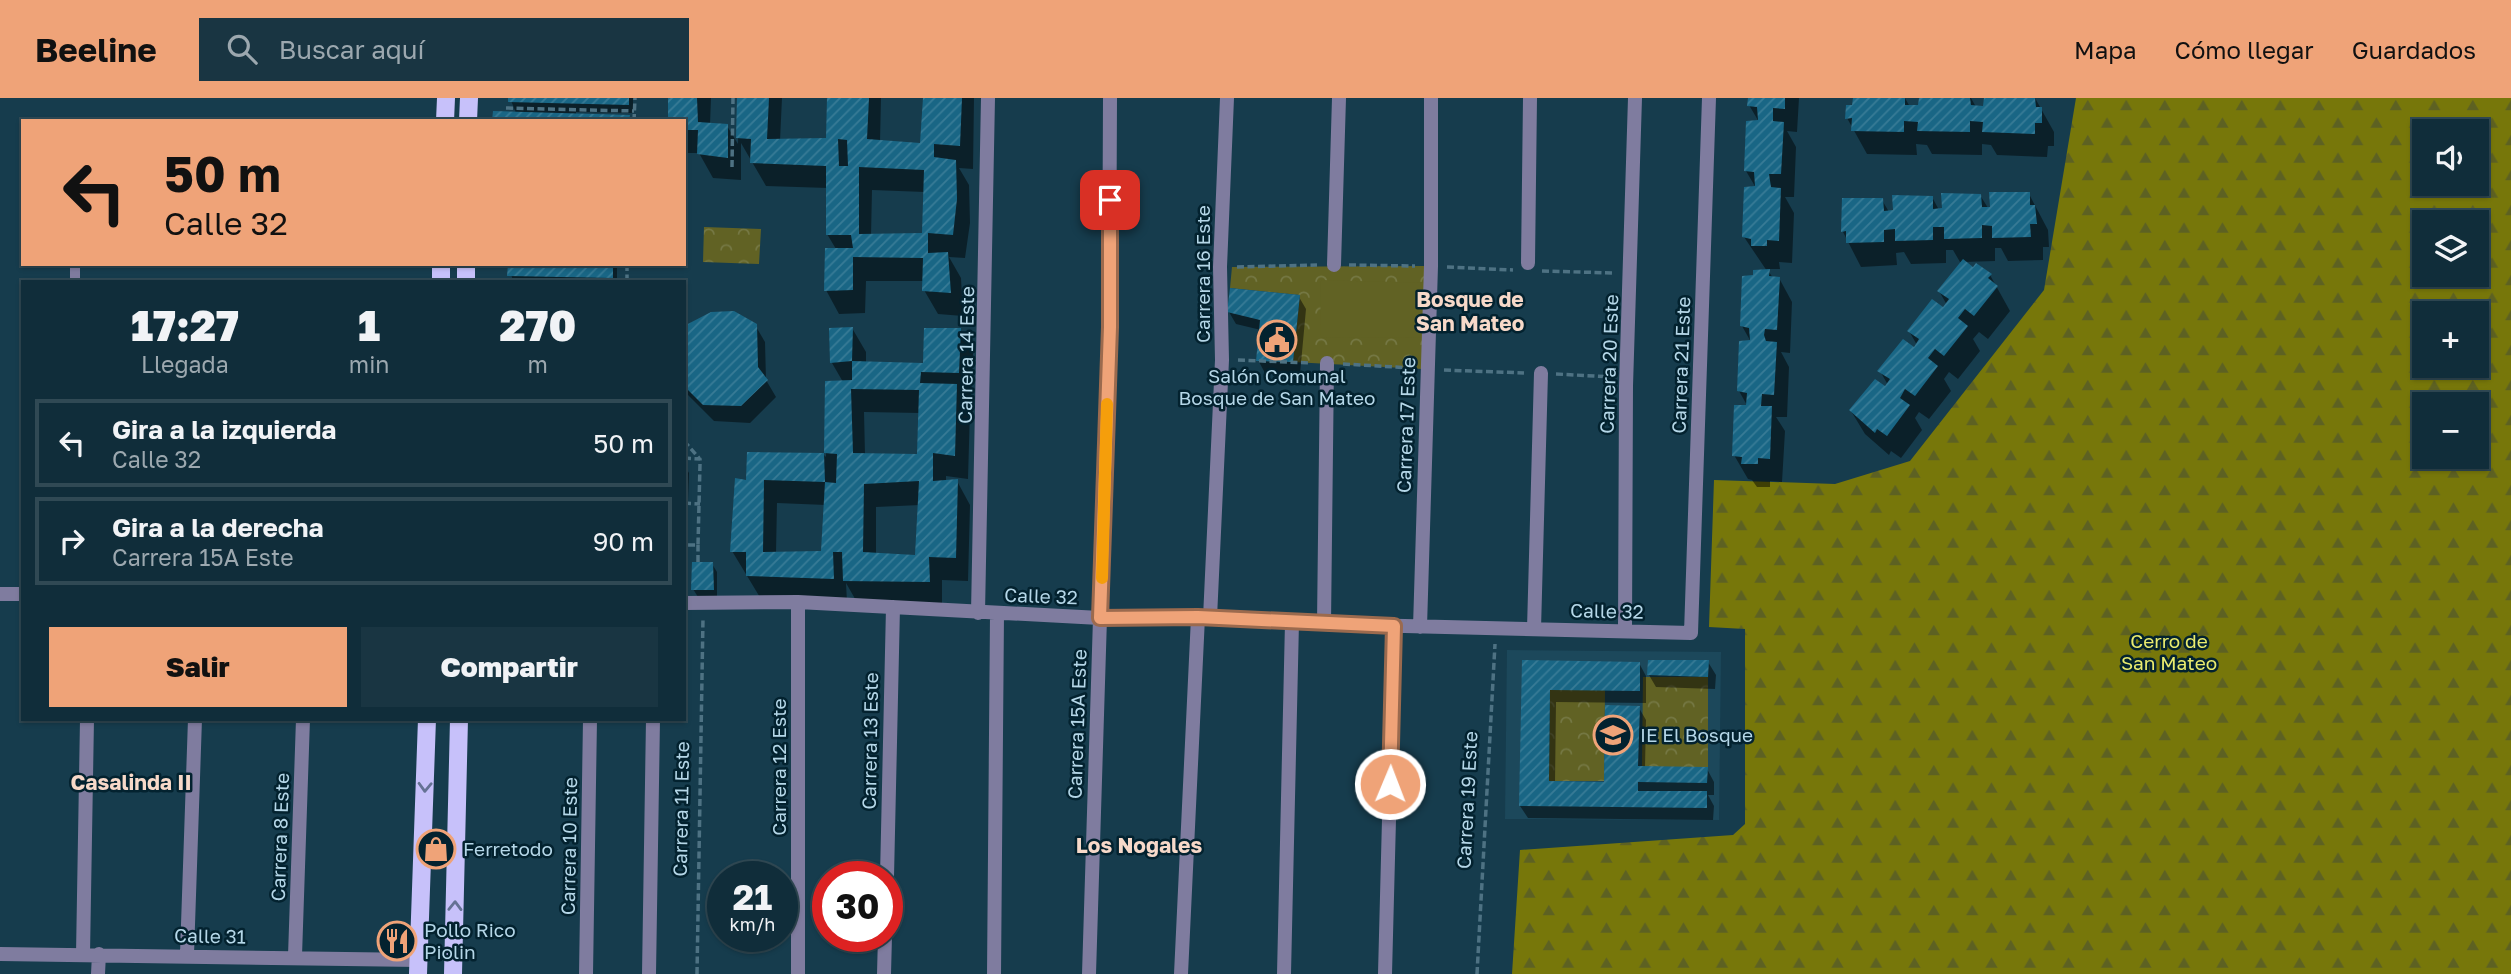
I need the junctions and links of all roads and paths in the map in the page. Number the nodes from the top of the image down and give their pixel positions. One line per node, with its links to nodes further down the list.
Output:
1 (446, 98): 15 (main road)
2 (469, 98): 16 (main road)
3 (635, 98): 14 (path)
4 (733, 98): 18 (path)
5 (988, 98): 39 (street, Carrera 14 Este)
6 (1110, 98): 41 (street, Carrera 15A Este)
7 (1227, 98): 42 (street, Carrera 16 Este)
8 (1339, 98): 20 (street)
9 (1431, 98): 46 (street, Carrera 17 Este)
10 (1530, 98): 19 (street)
11 (1635, 98): 49 (street, Carrera 20 Este)
12 (1710, 98): 50 (street, Carrera 21 Este)
13 (506, 108): 14 (path)
14 (634, 111): 17 (path)
15 (445, 119)
16 (468, 119)
17 (634, 119)
18 (732, 167)
19 (1528, 262)
20 (1334, 265)
21 (75, 268): 22 (lane)
22 (75, 280)
23 (1327, 363): 44 (street)
24 (1541, 373): 48 (street)
25 (686, 443): 27 (path)
26 (686, 458): 27 (path)
27 (700, 459): 29 (path)
28 (686, 503): 29 (path)
29 (699, 504): 31 (path)
30 (686, 545): 31 (path)
31 (698, 545): 32 (path)
32 (698, 562)
33 (0, 594): 34 (street)
34 (21, 594)
35 (703, 602): 36 (street, Calle 32); 37 (street, Calle 32); 70 (path, Carrera 11 Este)
36 (798, 602): 38 (street, Calle 32); 71 (street, Carrera 12 Este)
37 (686, 603)
38 (893, 607): 39 (street, Calle 32); 58 (street, Carrera 13 Este)
39 (978, 613): 40 (street, Calle 32)
40 (997, 614): 41 (street, Calle 32); 73 (street)
41 (1100, 618): 42 (street, Calle 32); 74 (street, Carrera 15A Este)
42 (1204, 618): 43 (street, Calle 32); 75 (street, Carrera 16 Este)
43 (1292, 622): 44 (street, Calle 32); 76 (street)
44 (1324, 624): 45 (street, Calle 32)
45 (1394, 626): 46 (street, Calle 32); 77 (street)
46 (1420, 627): 47 (street, Calle 32)
47 (1496, 628): 48 (street, Calle 32); 78 (path, Carrera 19 Este)
48 (1534, 629): 49 (street, Calle 32)
49 (1625, 630): 50 (street, Calle 32)
50 (1691, 633)
51 (88, 721): 63 (street)
52 (195, 721): 62 (street)
53 (303, 721): 64 (street, Carrera 8 Este)
54 (427, 721): 65 (main road, one-way to 65)
55 (459, 721): 67 (main road, one-way to 55)
56 (590, 721): 68 (street, Carrera 10 Este)
57 (653, 721): 69 (street, Carrera 11 Este)
58 (887, 861)
59 (885, 952): 72 (street)
60 (0, 954): 63 (street, Calle 31)
61 (99, 954): 62 (street, Calle 31); 63 (street, Calle 31); 66 (street)
62 (187, 954): 64 (street, Calle 31)
63 (83, 955)
64 (295, 956): 65 (street, Calle 31)
65 (419, 967)
66 (98, 974)
67 (453, 974)
68 (586, 974)
69 (649, 974)
70 (697, 974)
71 (798, 974)
72 (884, 974)
73 (994, 974)
74 (1088, 974)
75 (1181, 974)
76 (1284, 974)
77 (1385, 974)
78 (1477, 974)

